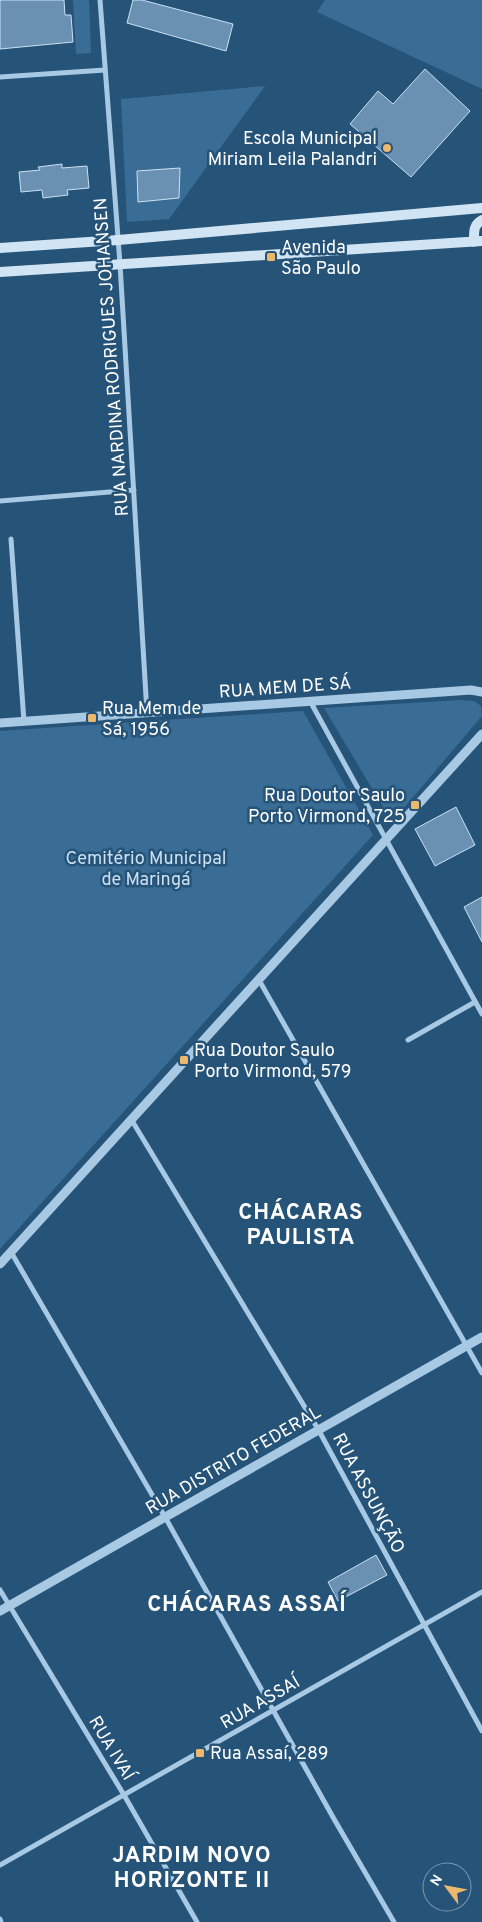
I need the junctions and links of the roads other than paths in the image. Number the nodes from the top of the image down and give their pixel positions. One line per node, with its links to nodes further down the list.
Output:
1 (100, 0): 2 (street, RUA NARDINA RODRIGUES JOHANSEN)
2 (105, 70): 3 (street); 6 (street, RUA NARDINA RODRIGUES JOHANSEN)
3 (0, 78)
4 (482, 208): 6 (main road)
5 (482, 220): 7 (main road)
6 (118, 240): 8 (main road); 9 (street, RUA NARDINA RODRIGUES JOHANSEN)
7 (478, 241): 9 (main road)
8 (0, 248)
9 (120, 264): 10 (main road); 11 (street, RUA NARDINA RODRIGUES JOHANSEN)
10 (0, 272)
11 (134, 490): 12 (street); 16 (street, RUA NARDINA RODRIGUES JOHANSEN)
12 (0, 501)
13 (11, 539): 17 (street)
14 (482, 692): 15 (street, RUA MEM DE SÁ)
15 (310, 701): 16 (street, RUA MEM DE SÁ); 20 (street)
16 (147, 713): 17 (street, RUA MEM DE SÁ)
17 (24, 722): 18 (street, RUA MEM DE SÁ)
18 (0, 723)
19 (482, 734): 20 (street)
20 (385, 840): 21 (street); 22 (street)
21 (259, 980): 25 (street); 29 (street)
22 (475, 1002): 23 (street); 24 (street)
23 (482, 1014)
24 (408, 1040)
25 (131, 1119): 26 (street); 31 (street, RUA ASSUNÇÃO)
26 (11, 1252): 27 (street); 32 (street)
27 (0, 1264)
28 (482, 1338): 29 (street, RUA DISTRITO FEDERAL)
29 (467, 1346): 30 (street); 31 (street, RUA DISTRITO FEDERAL)
30 (482, 1373)
31 (318, 1429): 32 (street, RUA DISTRITO FEDERAL); 37 (street, RUA ASSUNÇÃO)
32 (165, 1517): 35 (street, RUA DISTRITO FEDERAL); 38 (street)
33 (0, 1590): 35 (street, RUA IVAÍ)
34 (482, 1592): 37 (street, RUA ASSAÍ)
35 (10, 1605): 36 (street, RUA DISTRITO FEDERAL); 40 (street, RUA IVAÍ)
36 (0, 1611)
37 (424, 1625): 38 (street, RUA ASSAÍ); 39 (street, RUA ASSUNÇÃO)
38 (273, 1711): 40 (street, RUA ASSAÍ); 43 (street)
39 (482, 1731)
40 (124, 1795): 41 (street, RUA ASSAÍ); 42 (street, RUA IVAÍ)
41 (0, 1865)
42 (197, 1922)
43 (394, 1922)

